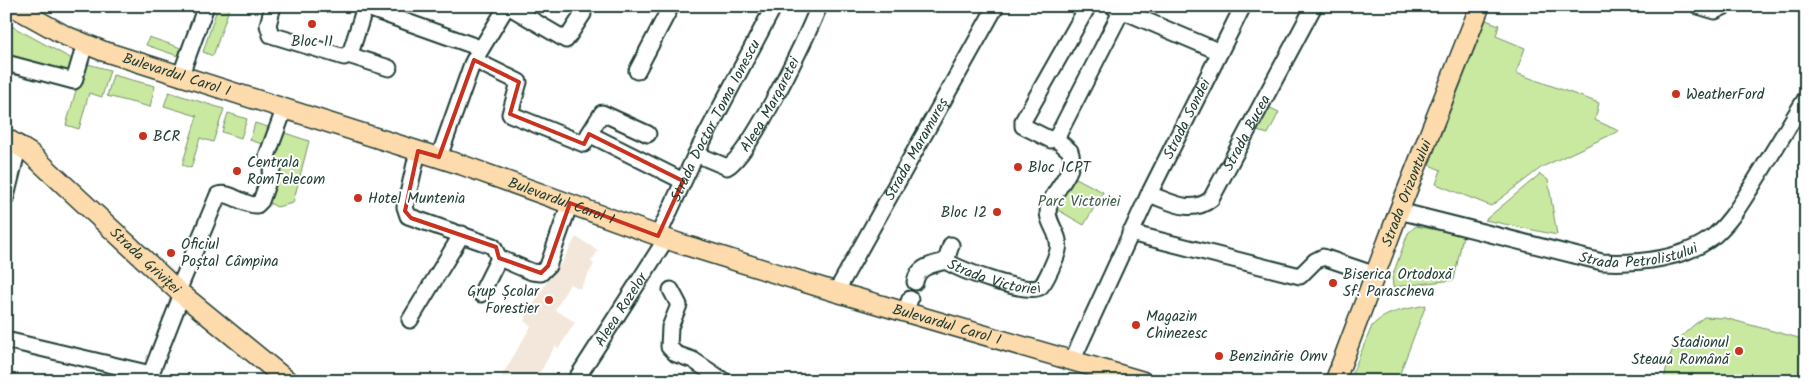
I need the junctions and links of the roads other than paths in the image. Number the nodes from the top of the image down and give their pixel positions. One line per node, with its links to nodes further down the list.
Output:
1 (12, 6): 18 (main road, Bulevardul Carol I)
2 (206, 6): 25 (street)
3 (273, 6): 21 (street)
4 (508, 6): 17 (street); 20 (street)
5 (671, 6): 24 (street)
6 (774, 6): 34 (street, Strada Doctor Toma Ionescu)
7 (820, 6): 34 (street, Aleea Margaretei)
8 (996, 6): 50 (street, Strada Maramureș)
9 (1088, 6): 31 (street)
10 (1243, 6): 19 (street, Strada Sondei)
11 (1314, 6): 37 (street, Strada Bucea)
12 (1480, 6): 40 (main road, Strada Orizontului)
13 (1698, 6): 14 (street)
14 (1725, 6)
15 (363, 7): 20 (street); 21 (street)
16 (1117, 8): 19 (street); 31 (street)
17 (583, 14)
18 (85, 44): 22 (street); 25 (main road, Bulevardul Carol I)
19 (1220, 52): 37 (street, Strada Sondei)
20 (477, 54): 29 (street); 35 (street)
21 (348, 55): 23 (street)
22 (6, 62)
23 (388, 68)
24 (637, 71)
25 (180, 77): 27 (main road, Bulevardul Carol I)
26 (1806, 98): 28 (street, Strada Petrolistului)
27 (284, 110): 33 (main road, Bulevardul Carol I); 51 (street)
28 (1801, 110): 40 (street, Strada Petrolistului)
29 (589, 134): 30 (street); 36 (street)
30 (648, 134)
31 (1055, 138): 46 (street, Strada Victoriei)
32 (13, 141): 38 (street); 51 (main road, Strada Griviței)
33 (418, 151): 35 (main road, Bulevardul Carol I); 42 (street)
34 (696, 154): 36 (street, Strada Doctor Toma Ionescu)
35 (439, 157): 39 (main road, Bulevardul Carol I)
36 (682, 182): 43 (street, Strada Doctor Toma Ionescu)
37 (1149, 194): 41 (street, Strada Sondei)
38 (6, 197)
39 (570, 203): 43 (main road, Bulevardul Carol I); 45 (street)
40 (1399, 211): 47 (main road, Strada Orizontului)
41 (1130, 233): 47 (street); 55 (street, Strada Sondei)
42 (462, 234): 45 (street); 53 (street)
43 (662, 237): 50 (main road, Bulevardul Carol I); 60 (street, Aleea Rozelor)
44 (951, 245): 46 (street, Strada Victoriei)
45 (499, 258): 52 (street)
46 (946, 261): 48 (street)
47 (1376, 276): 62 (main road, Strada Orizontului)
48 (915, 282)
49 (671, 290): 58 (street)
50 (836, 292): 55 (main road, Bulevardul Carol I)
51 (180, 293): 57 (street); 59 (main road, Strada Griviței)
52 (481, 294)
53 (410, 320)
54 (6, 340): 57 (street)
55 (1072, 361): 56 (main road, Bulevardul Carol I)
56 (1118, 377): 61 (main road, Bulevardul Carol I)
57 (150, 378)
58 (717, 379)
59 (288, 381)
60 (575, 381)
61 (1142, 381)
62 (1336, 381)

